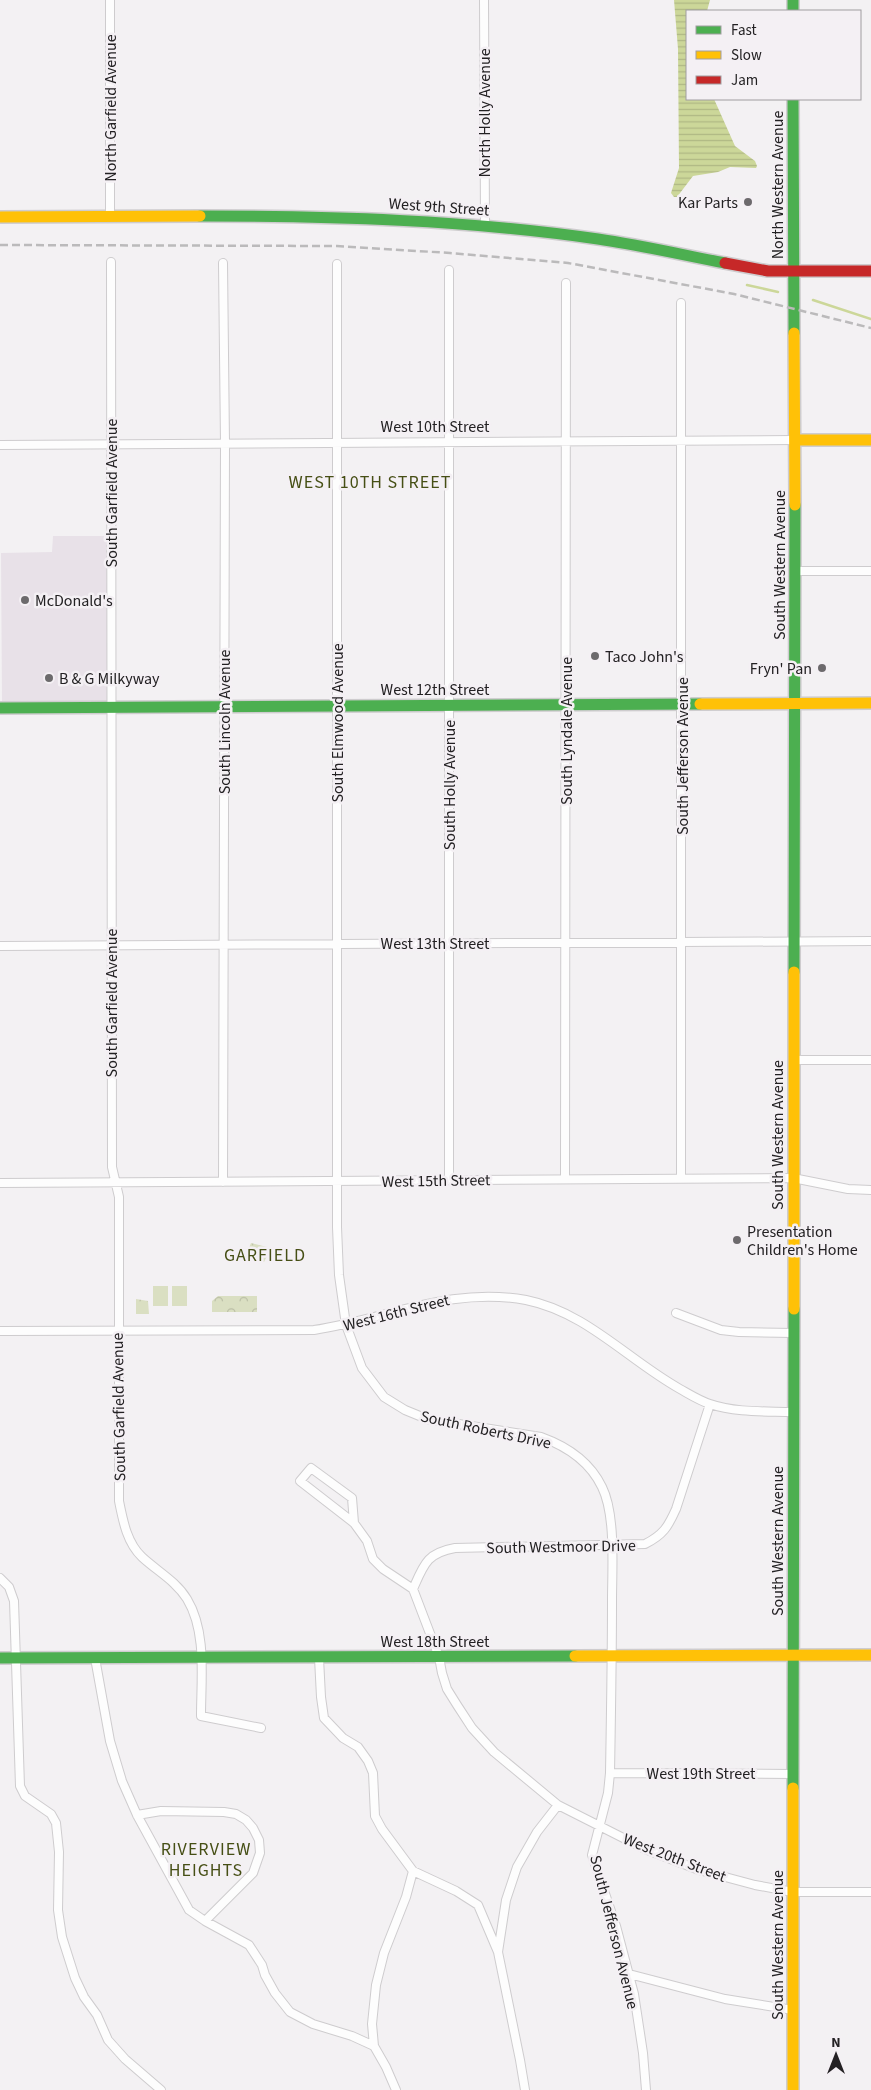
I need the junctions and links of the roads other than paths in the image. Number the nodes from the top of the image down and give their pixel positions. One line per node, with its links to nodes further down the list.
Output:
1 (110, 0): 4 (street, North Garfield Avenue)
2 (484, 0): 6 (street, North Holly Avenue)
3 (793, 100): 12 (street, North Western Avenue)
4 (110, 217): 5 (street, West 9th Street); 6 (street, West 9th Street)
5 (0, 218)
6 (485, 226): 12 (street, West 9th Street)
7 (111, 262): 22 (street, South Garfield Avenue)
8 (223, 263): 21 (street, South Lincoln Avenue)
9 (336, 264): 20 (street, South Elmwood Avenue)
10 (449, 270): 19 (street, South Holly Avenue)
11 (871, 270): 12 (street, West 9th Street)
12 (794, 271): 16 (street, South Western Avenue)
13 (566, 283): 18 (street, South Lyndale Avenue)
14 (681, 303): 15 (street, South Jefferson Avenue)
15 (682, 440): 16 (street, West 10th Street); 18 (street, West 10th Street); 28 (street, South Jefferson Avenue)
16 (795, 440): 17 (street, West 10th Street); 24 (street, South Western Avenue)
17 (871, 440)
18 (565, 441): 19 (street, West 10th Street); 30 (street, South Lyndale Avenue)
19 (450, 442): 20 (street, West 10th Street); 29 (street, South Holly Avenue)
20 (337, 443): 21 (street, West 10th Street); 32 (street, South Elmwood Avenue)
21 (225, 444): 22 (street, West 10th Street); 31 (street, South Lincoln Avenue)
22 (111, 445): 23 (street, West 10th Street); 33 (street, South Garfield Avenue)
23 (0, 446)
24 (796, 571): 25 (street); 26 (street, South Western Avenue)
25 (871, 571)
26 (794, 703): 27 (street, West 12th Street); 28 (street, West 12th Street); 35 (street, South Western Avenue)
27 (871, 703)
28 (682, 704): 30 (street, West 12th Street); 39 (street, South Jefferson Avenue)
29 (449, 705): 30 (street, West 12th Street); 32 (street, West 12th Street); 37 (street, South Holly Avenue)
30 (567, 705): 38 (street, South Lyndale Avenue)
31 (224, 706): 32 (street, West 12th Street); 33 (street, West 12th Street); 41 (street, South Lincoln Avenue)
32 (336, 706): 40 (street, South Elmwood Avenue)
33 (110, 707): 34 (street, West 12th Street); 43 (street, South Garfield Avenue)
34 (0, 708)
35 (793, 941): 36 (street, West 13th Street); 39 (street, West 13th Street); 44 (street, South Western Avenue)
36 (871, 941)
37 (449, 942): 38 (street, West 13th Street); 40 (street, West 13th Street); 49 (street, South Holly Avenue)
38 (566, 942): 39 (street, West 13th Street); 48 (street, South Lyndale Avenue)
39 (682, 942): 46 (street, South Jefferson Avenue)
40 (337, 944): 41 (street, West 13th Street); 50 (street, South Elmwood Avenue)
41 (224, 945): 43 (street, West 13th Street); 51 (street, South Lincoln Avenue)
42 (0, 946): 43 (street, West 13th Street)
43 (111, 946): 53 (street, South Garfield Avenue)
44 (794, 1060): 45 (street); 47 (street, South Western Avenue)
45 (871, 1060)
46 (681, 1178): 47 (street, West 15th Street); 48 (street, West 15th Street)
47 (793, 1178): 54 (street, West 15th Street); 59 (street, South Western Avenue)
48 (565, 1179): 49 (street, West 15th Street)
49 (449, 1180): 50 (street, West 15th Street)
50 (337, 1181): 51 (street, West 15th Street); 56 (street, South Roberts Drive)
51 (222, 1182): 53 (street, West 15th Street)
52 (0, 1183): 53 (street, West 15th Street)
53 (116, 1183): 58 (street, South Garfield Avenue)
54 (871, 1190)
55 (676, 1313): 59 (street)
56 (346, 1325): 58 (street, West 16th Street); 60 (street, West 16th Street); 63 (street, South Roberts Drive)
57 (0, 1331): 58 (street, West 16th Street)
58 (118, 1331): 73 (street, South Garfield Avenue)
59 (793, 1333): 61 (street, South Western Avenue)
60 (710, 1404): 61 (street, West 16th Street); 63 (street, South Westmoor Drive)
61 (793, 1412): 66 (street, South Western Avenue)
62 (354, 1523): 62 (street); 65 (street)
63 (612, 1546): 65 (street, South Westmoor Drive); 68 (street, South Roberts Drive)
64 (0, 1578): 71 (street)
65 (413, 1589): 69 (street)
66 (793, 1655): 67 (street, West 18th Street); 68 (street, West 18th Street); 77 (street, South Western Avenue)
67 (871, 1655)
68 (612, 1656): 69 (street, West 18th Street); 76 (street, South Jefferson Avenue)
69 (440, 1657): 74 (street, West 18th Street); 78 (street)
70 (0, 1658): 71 (street, West 18th Street)
71 (17, 1658): 72 (street, West 18th Street); 89 (street)
72 (94, 1658): 73 (street, West 18th Street); 79 (street)
73 (200, 1658): 74 (street, West 18th Street); 75 (street, South Garfield Avenue)
74 (319, 1658): 81 (street)
75 (261, 1728)
76 (610, 1773): 77 (street, West 19th Street); 80 (street, South Jefferson Avenue)
77 (793, 1774): 82 (street, South Western Avenue)
78 (558, 1805): 80 (street); 85 (street)
79 (137, 1815): 84 (street); 84 (street)
80 (599, 1827): 82 (street, West 20th Street); 86 (street, South Jefferson Avenue)
81 (412, 1871): 85 (street); 88 (street)
82 (794, 1892): 83 (street, West 20th Street); 87 (street, South Western Avenue)
83 (871, 1892)
84 (205, 1922): 88 (street)
85 (498, 1952): 91 (street)
86 (629, 1974): 87 (street); 92 (street, South Jefferson Avenue)
87 (793, 2010): 93 (street, South Western Avenue)
88 (374, 2046): 90 (street)
89 (160, 2090)
90 (396, 2090)
91 (524, 2090)
92 (646, 2090)
93 (793, 2090)

